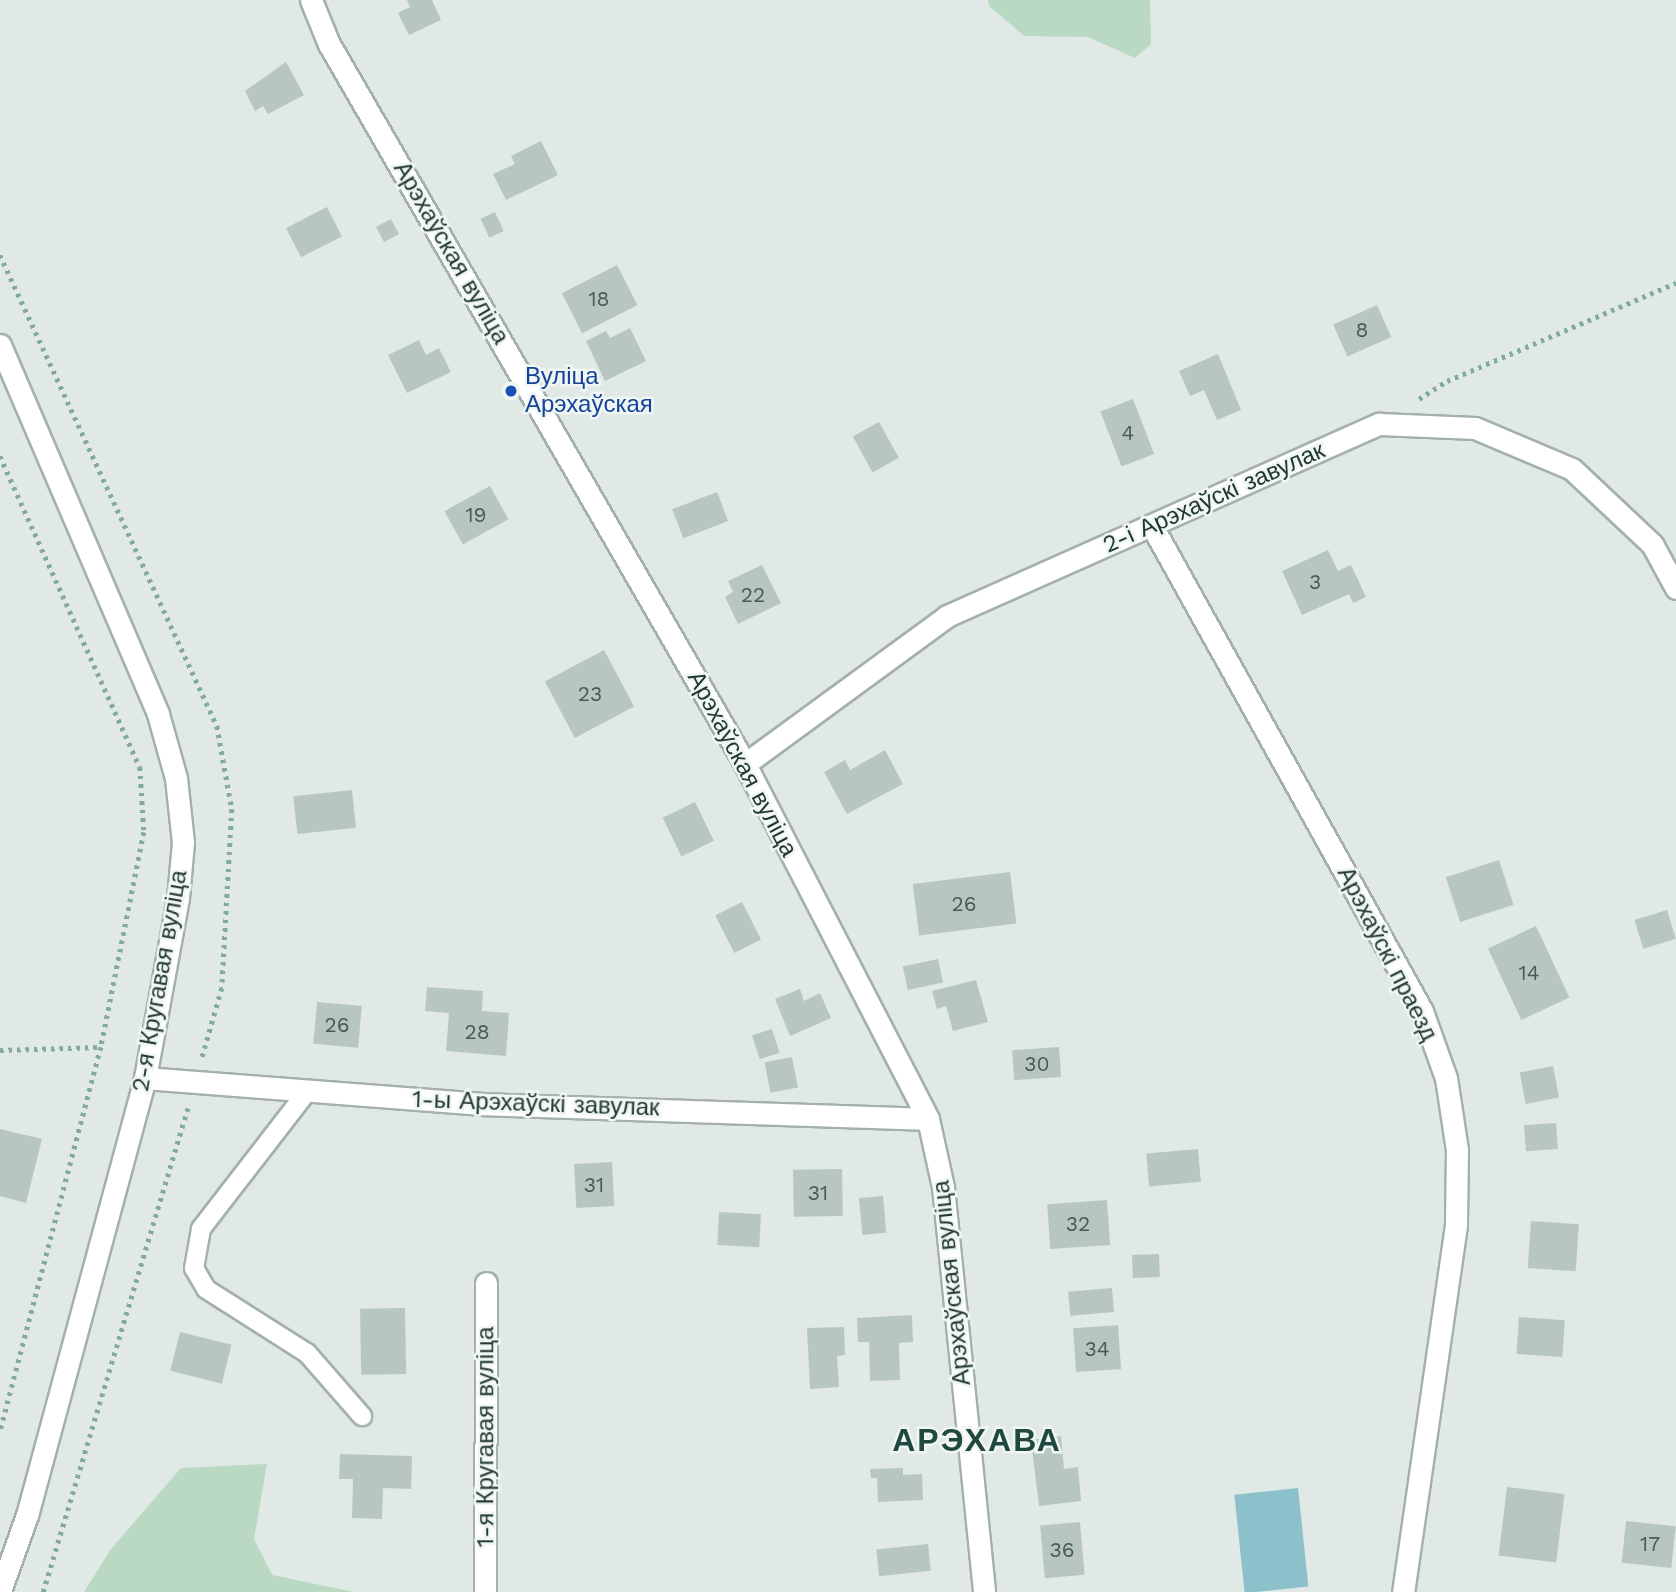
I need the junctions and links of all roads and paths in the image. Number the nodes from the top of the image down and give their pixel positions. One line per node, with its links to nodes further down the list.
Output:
1 (311, 0): 9 (street, Арэхаўская вуліца)
2 (0, 255): 13 (path)
3 (1676, 283): 5 (path)
4 (0, 345): 12 (street, 2-я Кругавая вуліца)
5 (1380, 424): 7 (street, 2-і Арэхаўскі завулак); 8 (street, 2-і Арэхаўскі завулак)
6 (0, 456): 10 (path)
7 (1152, 526): 9 (street, 2-і Арэхаўскі завулак); 23 (street, Арэхаўскі праезд)
8 (1676, 588)
9 (745, 764): 15 (street, Арэхаўская вуліца)
10 (101, 1047): 11 (path); 18 (path)
11 (0, 1050)
12 (145, 1078): 13 (street, 1-ы Арэхаўскі завулак); 19 (street, 2-я Кругавая вуліца)
13 (195, 1083): 14 (street, 1-ы Арэхаўскі завулак); 20 (path)
14 (306, 1093): 15 (street, 1-ы Арэхаўскі завулак); 17 (lane)
15 (928, 1119): 22 (street, Арэхаўская вуліца)
16 (486, 1283): 21 (street, 1-я Кругавая вуліца)
17 (362, 1416)
18 (0, 1431)
19 (0, 1591)
20 (43, 1592)
21 (485, 1592)
22 (984, 1592)
23 (1404, 1592)

